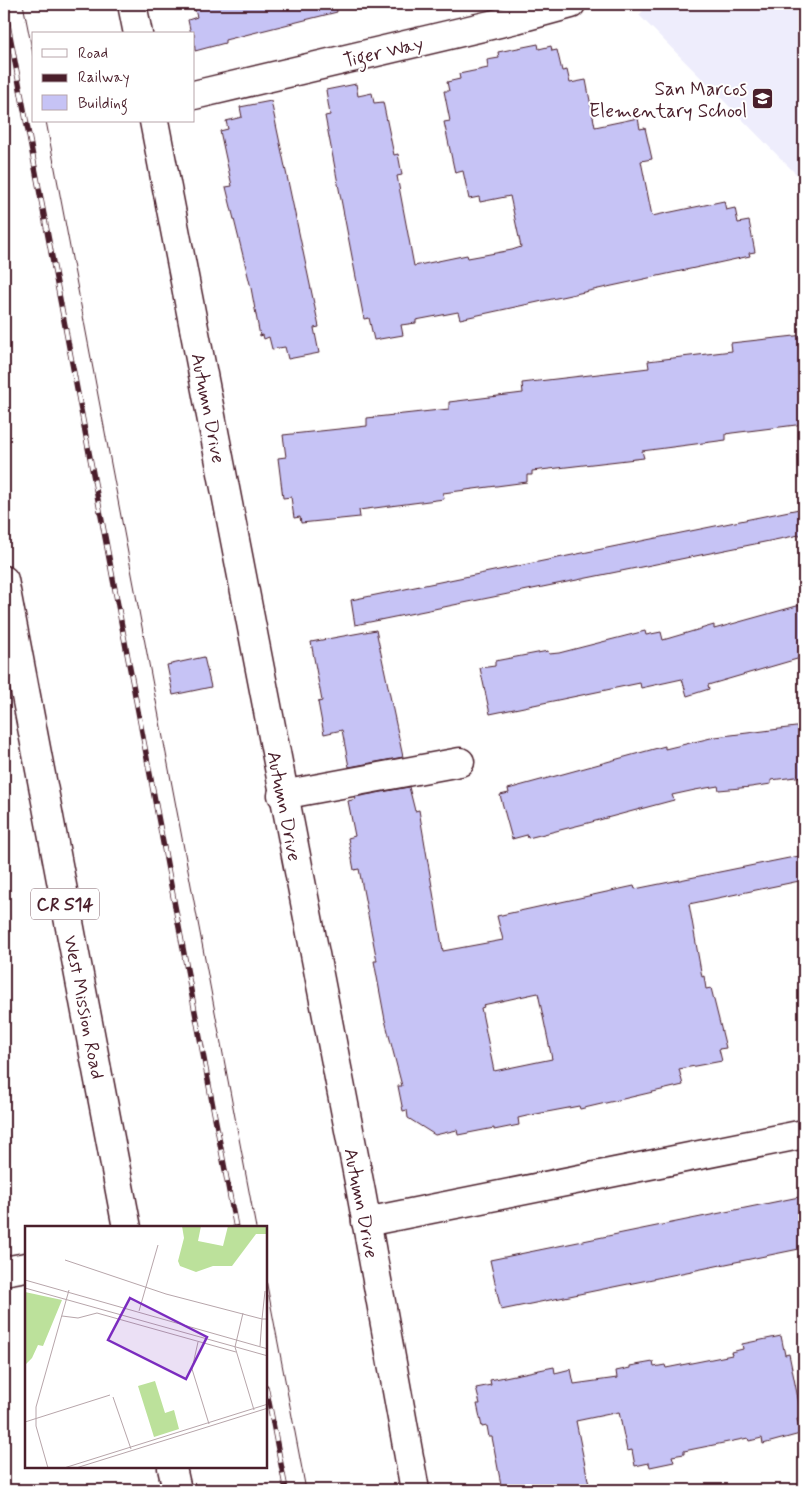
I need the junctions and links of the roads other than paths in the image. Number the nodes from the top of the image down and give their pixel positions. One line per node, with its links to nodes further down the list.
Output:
1 (132, 4): 3 (street)
2 (571, 4): 4 (street, Tiger Way)
3 (138, 32)
4 (195, 95)
5 (154, 122): 8 (street, Autumn Drive)
6 (4, 580): 11 (street, West Mission Road / CR S14)
7 (460, 762): 8 (street)
8 (282, 794): 10 (street, Autumn Drive)
9 (804, 1134): 10 (street)
10 (366, 1222): 16 (street, Autumn Drive)
11 (127, 1226)
12 (25, 1267): 13 (street)
13 (4, 1271)
14 (172, 1469): 15 (street)
15 (177, 1490)
16 (415, 1490)

